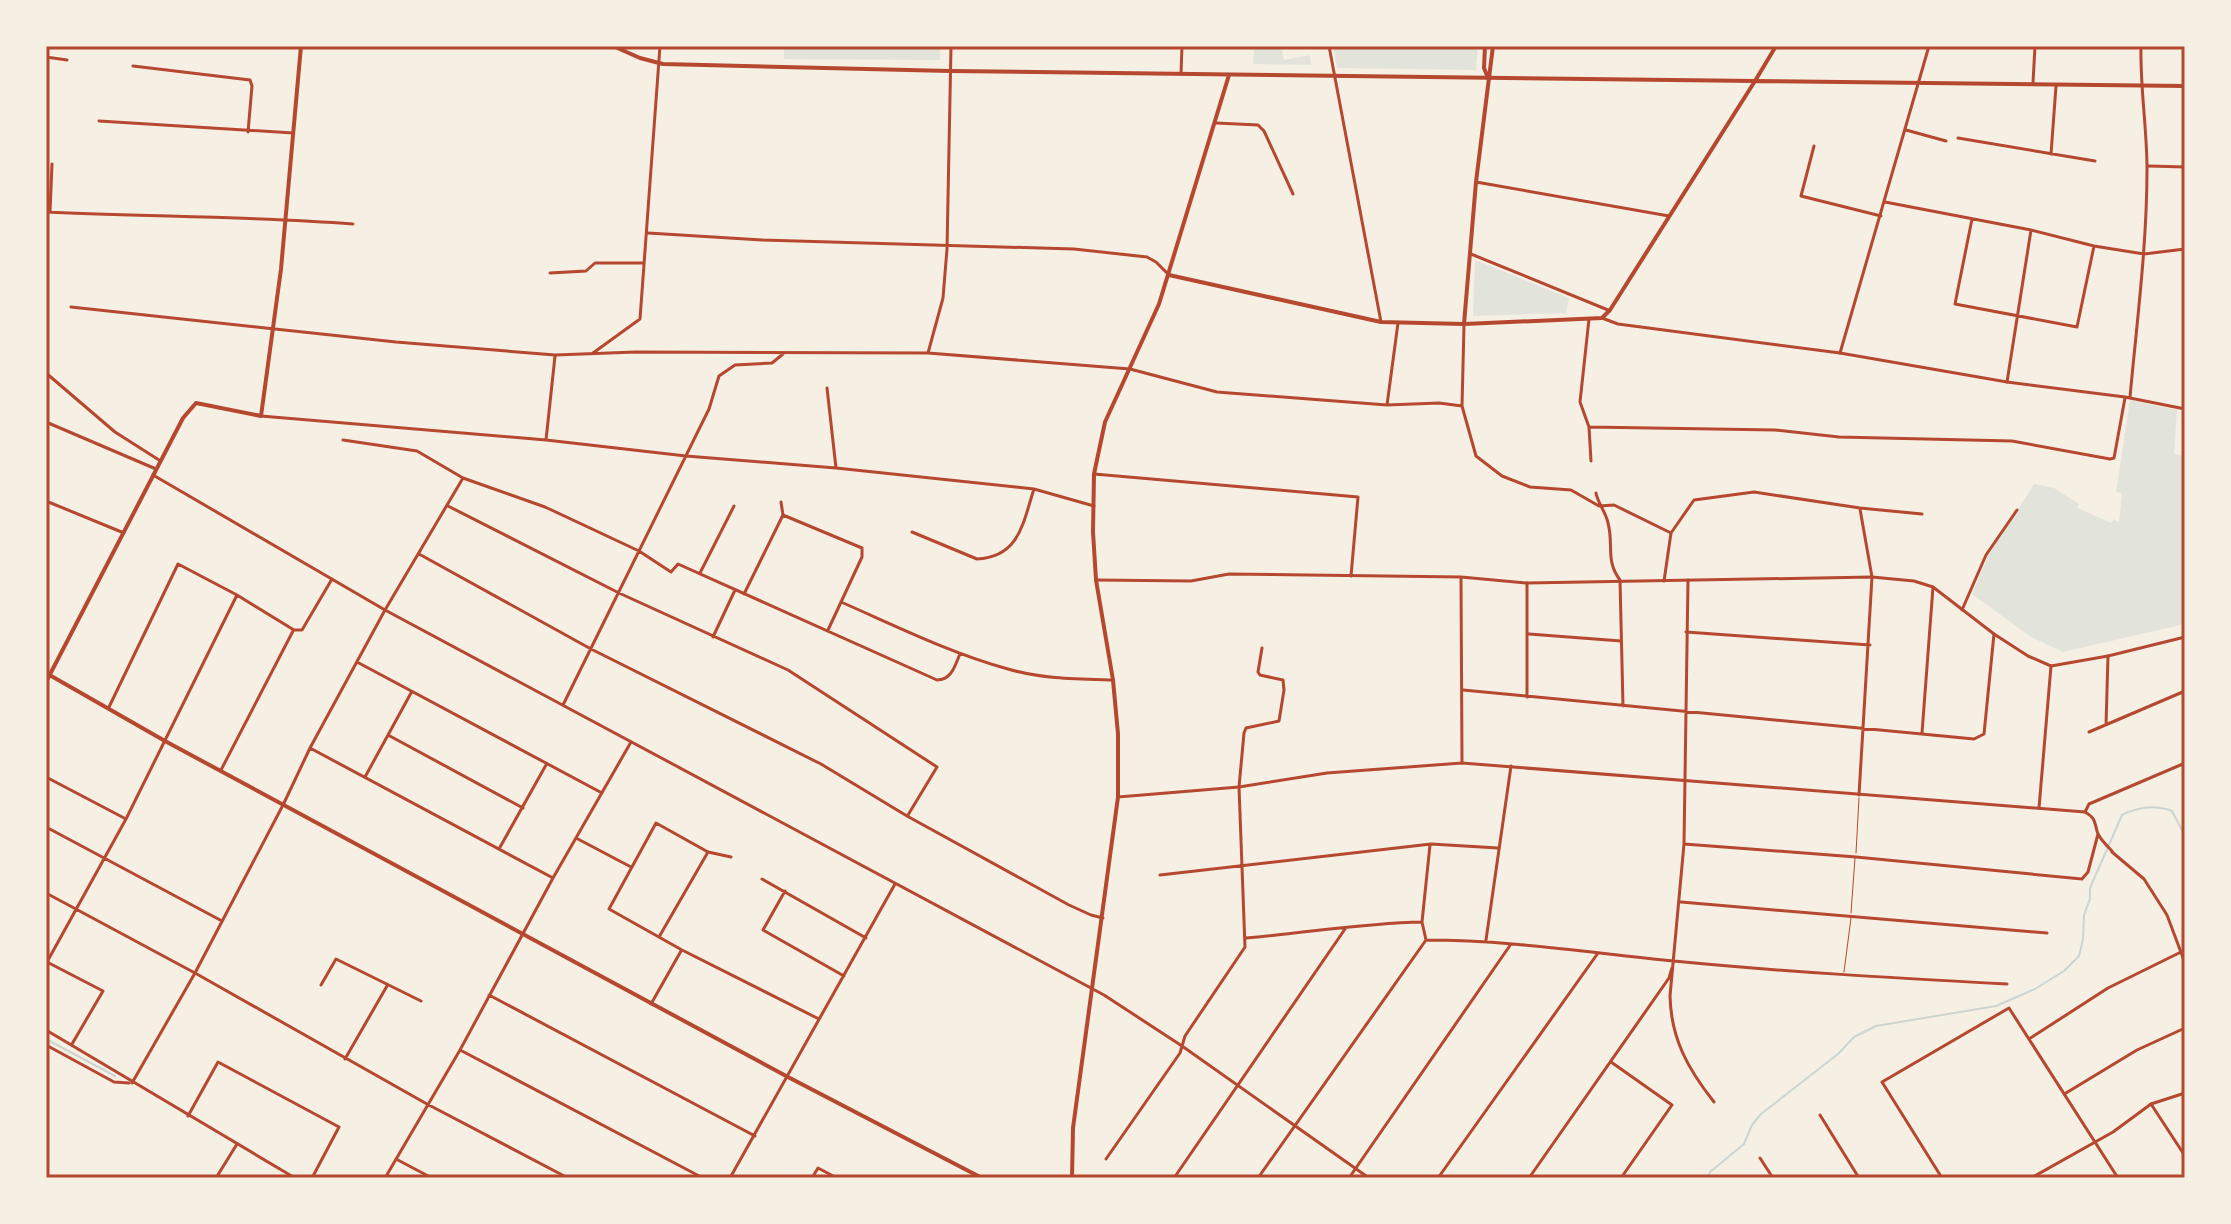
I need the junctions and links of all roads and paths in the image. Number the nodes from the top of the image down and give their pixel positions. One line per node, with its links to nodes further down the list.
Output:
1 (301, 46): 32 (main road)
2 (613, 46): 15 (main road)
3 (660, 46): 15 (street)
4 (951, 46): 17 (street)
5 (1182, 46): 18 (street)
6 (1329, 46): 20 (street)
7 (1485, 46): 21 (main road)
8 (1493, 46): 21 (main road)
9 (1776, 46): 22 (main road)
10 (1929, 46): 23 (street)
11 (2035, 46): 24 (street)
12 (2141, 46): 26 (street)
13 (46, 57): 14 (street)
14 (67, 60)
15 (659, 64): 17 (main road); 51 (street)
16 (133, 66): 31 (street)
17 (950, 71): 18 (main road); 52 (street)
18 (1181, 74): 19 (main road)
19 (1229, 75): 20 (main road); 29 (main road)
20 (1334, 75): 21 (main road); 65 (street)
21 (1488, 78): 22 (main road); 41 (main road)
22 (1755, 81): 23 (main road); 46 (main road)
23 (1920, 83): 24 (main road); 30 (street)
24 (2033, 83): 25 (main road)
25 (2056, 84): 26 (main road); 36 (street)
26 (2140, 85): 27 (main road); 39 (street)
27 (2185, 86)
28 (99, 121): 31 (street)
29 (1215, 123): 42 (street); 59 (main road)
30 (1906, 130): 34 (street); 43 (street)
31 (248, 132): 32 (street)
32 (293, 133): 47 (main road)
33 (1958, 138): 36 (street)
34 (1946, 141)
35 (1814, 146): 45 (street)
36 (2051, 154): 37 (street)
37 (2095, 161)
38 (52, 164): 44 (street)
39 (2147, 166): 40 (street); 56 (street)
40 (2185, 167)
41 (1476, 182): 46 (street); 55 (main road)
42 (1293, 194)
43 (1885, 202): 45 (street); 48 (street)
44 (48, 212): 47 (street)
45 (1881, 216): 71 (street)
46 (1669, 217): 61 (main road)
47 (286, 219): 49 (street); 68 (main road)
48 (1972, 219): 50 (street); 62 (street)
49 (353, 224)
50 (2031, 230): 53 (street); 62 (street)
51 (648, 233): 52 (street); 57 (street)
52 (947, 245): 59 (street); 70 (street)
53 (2094, 246): 56 (street); 62 (street)
54 (2185, 249): 56 (street)
55 (1471, 254): 61 (street); 67 (main road)
56 (2144, 254): 78 (street)
57 (645, 263): 58 (street); 69 (street)
58 (550, 273)
59 (1169, 275): 65 (main road); 74 (main road)
60 (71, 307): 68 (street)
61 (1610, 310): 64 (main road)
62 (2016, 315): 76 (street)
63 (1589, 317): 64 (main road); 67 (main road); 84 (street)
64 (1602, 318): 71 (street)
65 (1381, 322): 66 (main road)
66 (1398, 323): 67 (main road); 79 (street)
67 (1464, 324): 80 (street)
68 (274, 329): 73 (street); 82 (main road)
69 (592, 353): 72 (street); 73 (street)
70 (928, 353): 72 (street); 74 (street)
71 (1840, 353): 76 (street)
72 (783, 354): 87 (street)
73 (555, 355): 86 (street)
74 (1130, 369): 79 (street); 92 (main road)
75 (46, 373): 88 (street)
76 (2007, 382): 78 (street)
77 (827, 388): 90 (street)
78 (2128, 398): 81 (street); 84 (street)
79 (1387, 405): 80 (street)
80 (1462, 406): 102 (street)
81 (2185, 409)
82 (261, 416): 86 (street); 88 (main road)
83 (46, 422): 91 (street)
84 (1589, 427): 89 (street)
85 (343, 440): 94 (street)
86 (546, 440): 87 (street)
87 (686, 456): 90 (street); 110 (street)
88 (159, 460): 91 (main road)
89 (1591, 461)
90 (836, 468): 95 (street)
91 (156, 469): 93 (main road)
92 (1094, 474): 101 (main road); 113 (street)
93 (153, 475): 108 (main road); 116 (street)
94 (463, 478): 99 (street); 110 (street)
95 (1034, 489): 101 (street); 107 (street)
96 (1596, 493): 102 (street)
97 (46, 501): 108 (street)
98 (781, 502): 106 (street)
99 (448, 506): 111 (street); 124 (street)
100 (734, 506): 112 (street)
101 (1094, 506): 117 (main road)
102 (1599, 506): 109 (street); 118 (street)
103 (1860, 508): 105 (street); 109 (street); 115 (street)
104 (2017, 510): 129 (street)
105 (1922, 514)
106 (783, 515): 125 (street); 127 (street)
107 (912, 532)
108 (124, 533): 145 (main road)
109 (1671, 533): 120 (street)
110 (639, 551): 112 (street); 124 (street)
111 (419, 554): 128 (street); 140 (street)
112 (700, 573): 123 (street)
113 (1351, 576): 114 (street); 117 (street)
114 (1461, 577): 121 (street); 148 (street)
115 (1872, 577): 119 (street); 122 (street); 138 (street)
116 (332, 579): 128 (street); 130 (street)
117 (1096, 580): 146 (main road)
118 (1620, 580): 120 (street); 121 (street); 137 (street)
119 (1688, 580): 120 (street); 132 (street)
120 (1664, 581)
121 (1527, 583): 133 (street)
122 (1933, 587): 129 (street); 159 (street)
123 (735, 590): 125 (street); 135 (street)
124 (619, 593): 135 (street); 140 (street)
125 (744, 594): 131 (street)
126 (237, 595): 130 (street); 154 (street); 161 (street)
127 (841, 602): 131 (street); 141 (street)
128 (385, 610): 143 (street); 152 (street)
129 (1962, 610): 134 (street)
130 (294, 630): 168 (street)
131 (828, 630): 141 (street)
132 (1686, 632): 138 (street); 155 (street)
133 (1529, 634): 137 (street); 151 (street)
134 (1994, 634): 144 (street); 159 (street)
135 (713, 637): 180 (street)
136 (2185, 637): 142 (street)
137 (1621, 641): 153 (street)
138 (1870, 645): 157 (street)
139 (1262, 648): 172 (street)
140 (591, 649): 152 (street); 180 (street)
141 (960, 654): 146 (street)
142 (2108, 656): 144 (street); 156 (street)
143 (357, 662): 150 (street); 163 (street)
144 (2051, 666): 178 (street)
145 (48, 674): 147 (main road); 154 (main road)
146 (1113, 680): 175 (main road)
147 (46, 682)
148 (1463, 690): 151 (street); 164 (street)
149 (2185, 691): 156 (street)
150 (411, 692): 160 (street); 166 (street)
151 (1527, 697): 153 (street)
152 (563, 705): 162 (street)
153 (1623, 706): 155 (street)
154 (109, 707): 161 (main road)
155 (1685, 712): 157 (street); 171 (street)
156 (2106, 725): 158 (street)
157 (1861, 729): 159 (street); 174 (street)
158 (2089, 732)
159 (1922, 733)
160 (388, 735): 170 (street); 177 (street)
161 (165, 741): 168 (main road); 181 (street)
162 (631, 741): 173 (street); 198 (street)
163 (310, 748): 170 (street); 176 (street)
164 (1462, 763): 167 (street); 172 (street)
165 (2185, 763): 179 (street)
166 (547, 765): 173 (street); 177 (street)
167 (1511, 766): 171 (street); 187 (street)
168 (221, 770): 176 (main road)
169 (46, 777): 181 (street)
170 (365, 777): 188 (street)
171 (1684, 781): 174 (street); 186 (street)
172 (1239, 787): 175 (street); 193 (street)
173 (602, 793): 184 (street)
174 (1859, 795): 178 (street); 192 (lane)
175 (1118, 797): 204 (main road)
176 (284, 803): 205 (street); 209 (main road)
177 (523, 808): 188 (street)
178 (2039, 808): 179 (street)
179 (2085, 812): 183 (street)
180 (907, 816): 204 (street)
181 (126, 819): 190 (street)
182 (46, 827): 190 (street)
183 (2098, 834): 192 (street); 218 (street)
184 (576, 838): 194 (street); 196 (street)
185 (1431, 844): 187 (street); 193 (street); 206 (street)
186 (1684, 844): 192 (street); 201 (street)
187 (1498, 848): 214 (street)
188 (499, 849): 196 (street)
189 (708, 852): 191 (street); 194 (street); 210 (street)
190 (105, 857): 202 (street); 205 (street)
191 (731, 857)
192 (1856, 857): 203 (lane)
193 (1243, 866): 195 (street); 212 (street)
194 (631, 867): 210 (street)
195 (1160, 875)
196 (553, 878): 209 (street)
197 (762, 879): 199 (street)
198 (895, 884): 211 (street); 228 (street)
199 (785, 891): 211 (street); 224 (street)
200 (46, 893): 202 (street)
201 (1681, 902): 203 (street); 219 (street)
202 (77, 909): 220 (street); 222 (street)
203 (1851, 916): 208 (street); 223 (lane)
204 (1103, 918): 228 (main road)
205 (222, 921): 222 (street)
206 (1422, 922): 207 (street); 213 (street)
207 (1345, 929): 212 (street); 244 (street)
208 (2047, 933)
209 (522, 934): 229 (street); 231 (main road)
210 (659, 937): 216 (street)
211 (866, 938): 224 (street)
212 (1246, 938): 238 (street)
213 (1426, 940): 214 (street); 252 (street)
214 (1486, 940): 215 (street)
215 (1511, 944): 217 (street); 260 (street)
216 (682, 950): 231 (street); 232 (street)
217 (1598, 952): 219 (street); 277 (street)
218 (2181, 952): 221 (street); 235 (street)
219 (1674, 961): 223 (street); 241 (street); 247 (street)
220 (46, 962): 236 (street)
221 (2185, 963)
222 (195, 973): 240 (street); 243 (street)
223 (1844, 975): 226 (street)
224 (844, 976): 232 (street)
225 (388, 984): 227 (street); 230 (street); 240 (street)
226 (2007, 984)
227 (321, 985)
228 (1091, 990): 238 (street); 272 (main road)
229 (489, 995): 239 (street); 253 (street)
230 (421, 1001)
231 (651, 1004): 242 (main road)
232 (819, 1019): 242 (street)
233 (2185, 1028): 246 (street)
234 (46, 1030): 236 (street)
235 (2029, 1039): 246 (street); 282 (street)
236 (72, 1044): 243 (street)
237 (46, 1045): 243 (street)
238 (1182, 1046): 244 (street); 259 (street)
239 (460, 1050): 248 (street); 267 (street)
240 (345, 1059): 248 (street)
241 (1611, 1062): 278 (street); 279 (street)
242 (788, 1077): 253 (street); 271 (main road)
243 (132, 1083): 251 (street)
244 (1238, 1085): 252 (street); 273 (street)
245 (2185, 1093): 249 (street)
246 (2065, 1094): 254 (street)
247 (1714, 1102)
248 (427, 1104): 258 (street); 266 (street)
249 (2151, 1104): 254 (street); 256 (street)
250 (1820, 1115): 281 (street)
251 (188, 1116): 255 (street); 263 (street)
252 (1294, 1125): 260 (street); 274 (street)
253 (755, 1136): 268 (street)
254 (2095, 1140): 283 (street); 284 (street)
255 (238, 1143): 261 (street); 262 (street)
256 (2185, 1156)
257 (1760, 1158): 280 (street)
258 (396, 1159): 264 (street); 265 (street)
259 (1106, 1159)
260 (1356, 1169): 275 (street); 276 (street)
261 (216, 1178)
262 (295, 1178)
263 (312, 1178)
264 (385, 1178)
265 (432, 1178)
266 (568, 1178)
267 (703, 1178)
268 (730, 1178)
269 (812, 1178): 270 (street)
270 (837, 1178)
271 (982, 1178)
272 (1072, 1178)
273 (1174, 1178)
274 (1258, 1178)
275 (1349, 1178)
276 (1369, 1178)
277 (1438, 1178)
278 (1529, 1178)
279 (1621, 1178)
280 (1773, 1178)
281 (1859, 1178)
282 (1942, 1178)
283 (2031, 1178)
284 (2118, 1178)

